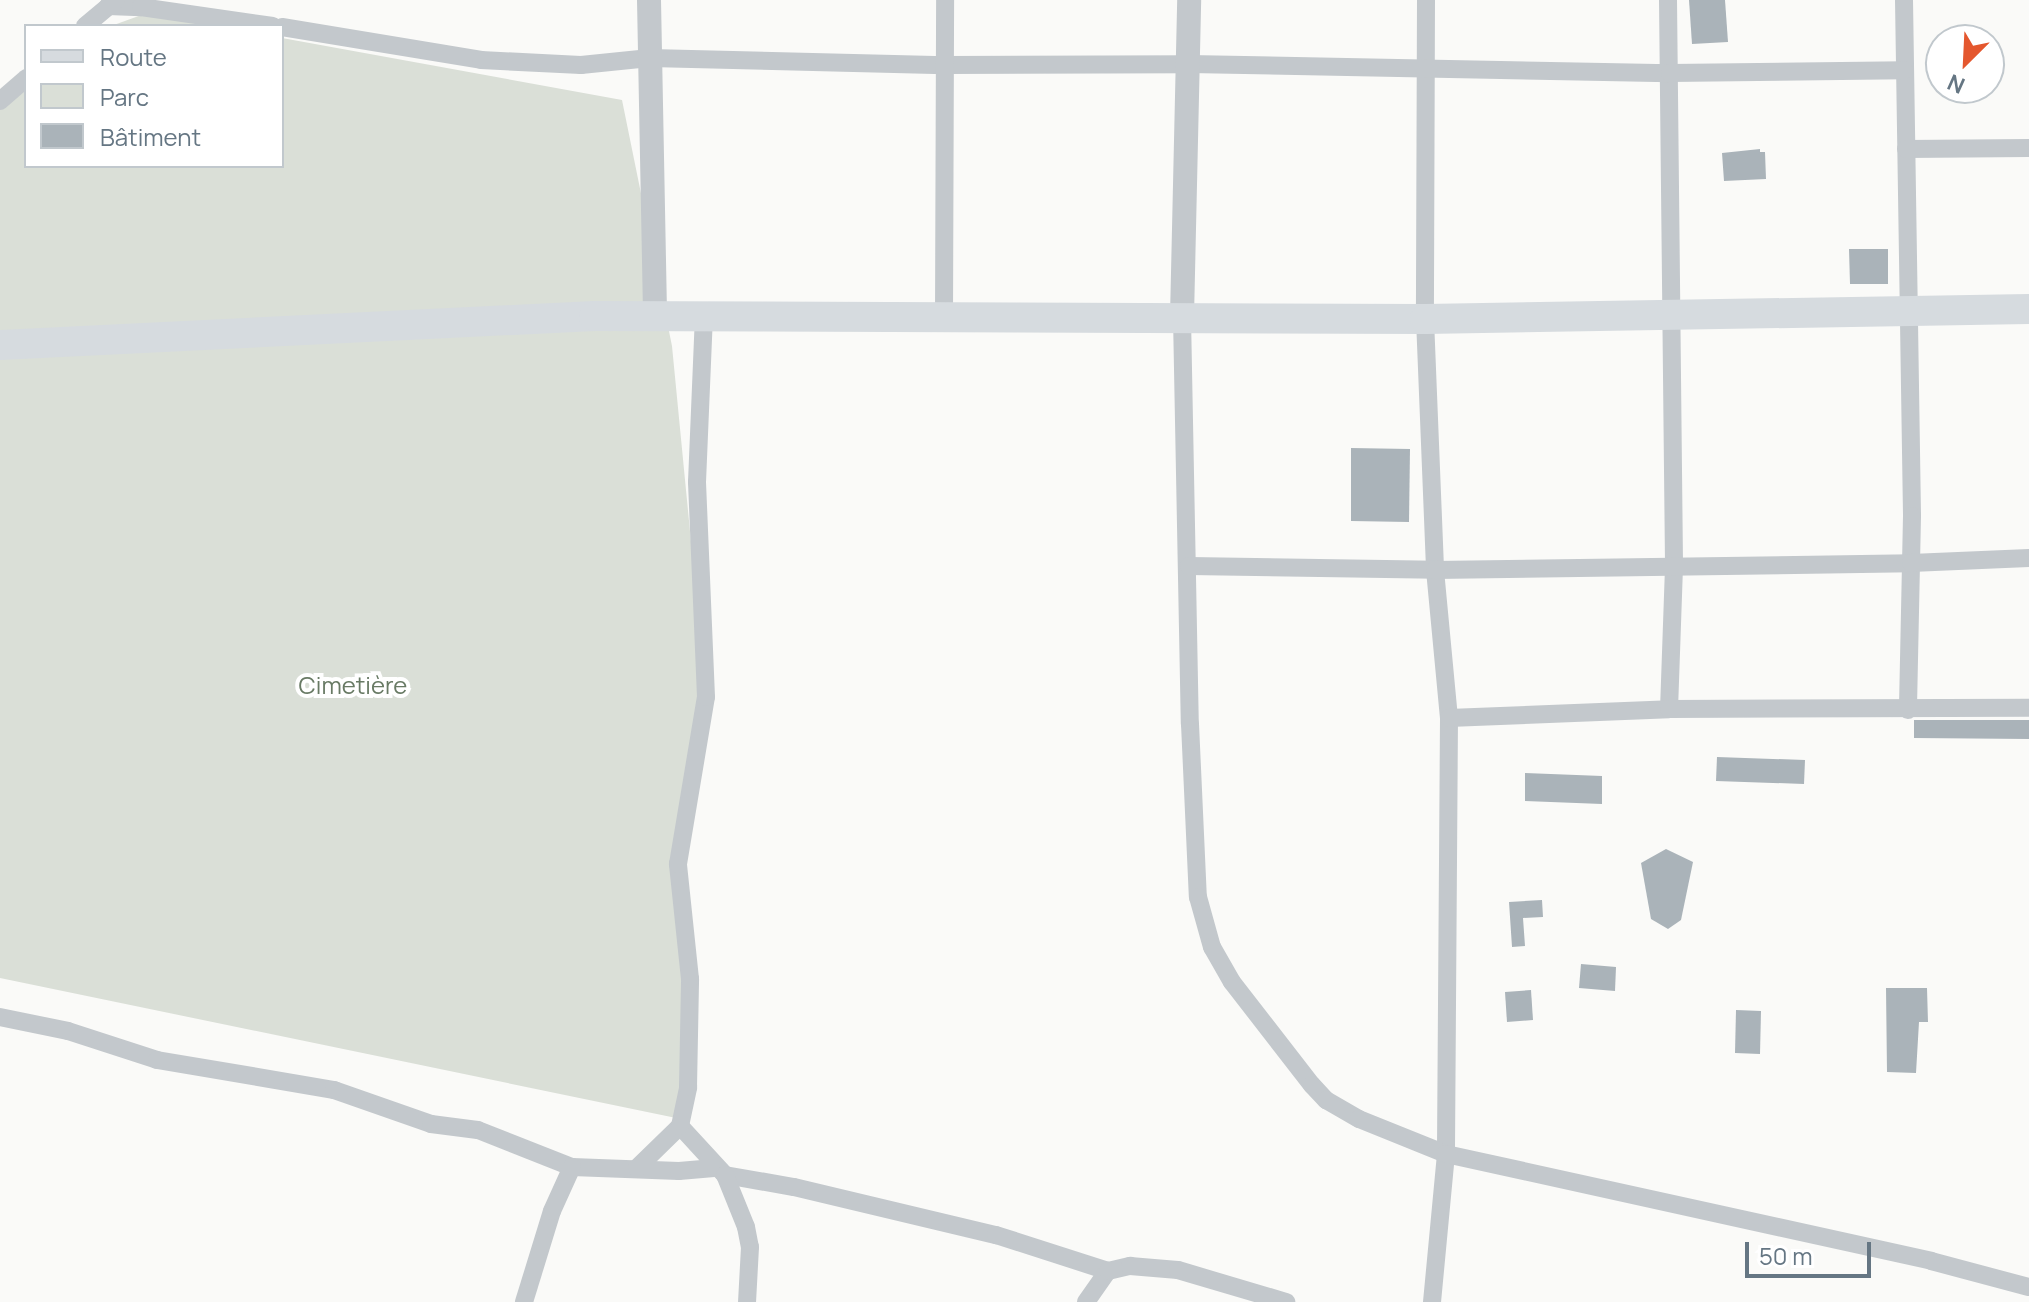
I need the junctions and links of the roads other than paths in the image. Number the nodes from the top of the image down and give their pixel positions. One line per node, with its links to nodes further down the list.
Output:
1 (649, 0): 11 (street)
2 (945, 0): 13 (street)
3 (1189, 0): 12 (street)
4 (1426, 0): 14 (street)
5 (1668, 0): 16 (street)
6 (1904, 0): 15 (street)
7 (112, 3): 8 (street); 9 (street)
8 (87, 24)
9 (259, 24)
10 (284, 27): 11 (street)
11 (650, 58): 13 (street); 25 (street)
12 (1189, 64): 13 (street); 14 (street); 26 (street)
13 (945, 65): 27 (street)
14 (1427, 68): 16 (street); 28 (street)
15 (1904, 70): 16 (street); 20 (street)
16 (1670, 73): 24 (street)
17 (24, 80): 18 (street)
18 (0, 101)
19 (2029, 148): 20 (street)
20 (1906, 149): 22 (street)
21 (2029, 309): 22 (main road)
22 (1907, 310): 24 (main road); 31 (street)
23 (704, 316): 25 (main road); 27 (main road); 40 (street)
24 (1670, 316): 28 (main road); 33 (street)
25 (655, 317): 29 (main road)
26 (1182, 317): 27 (main road); 28 (main road); 32 (street)
27 (944, 318)
28 (1425, 319): 34 (street)
29 (0, 345)
30 (2029, 558): 31 (street)
31 (1911, 563): 33 (street); 37 (street)
32 (1189, 566): 34 (street); 41 (street)
33 (1674, 567): 34 (street); 36 (street)
34 (1435, 570): 38 (street)
35 (2029, 708): 37 (street)
36 (1669, 709): 37 (street); 38 (street)
37 (1908, 710)
38 (1449, 718): 41 (street)
39 (0, 1017): 42 (street)
40 (680, 1126): 43 (street); 44 (street)
41 (1446, 1154): 46 (street); 51 (street)
42 (572, 1167): 43 (street); 47 (street)
43 (637, 1168): 44 (street)
44 (721, 1171): 45 (street); 48 (street)
45 (1108, 1271): 49 (street); 50 (street)
46 (2029, 1287)
47 (524, 1302)
48 (747, 1302)
49 (1086, 1302)
50 (1286, 1302)
51 (1432, 1302)

